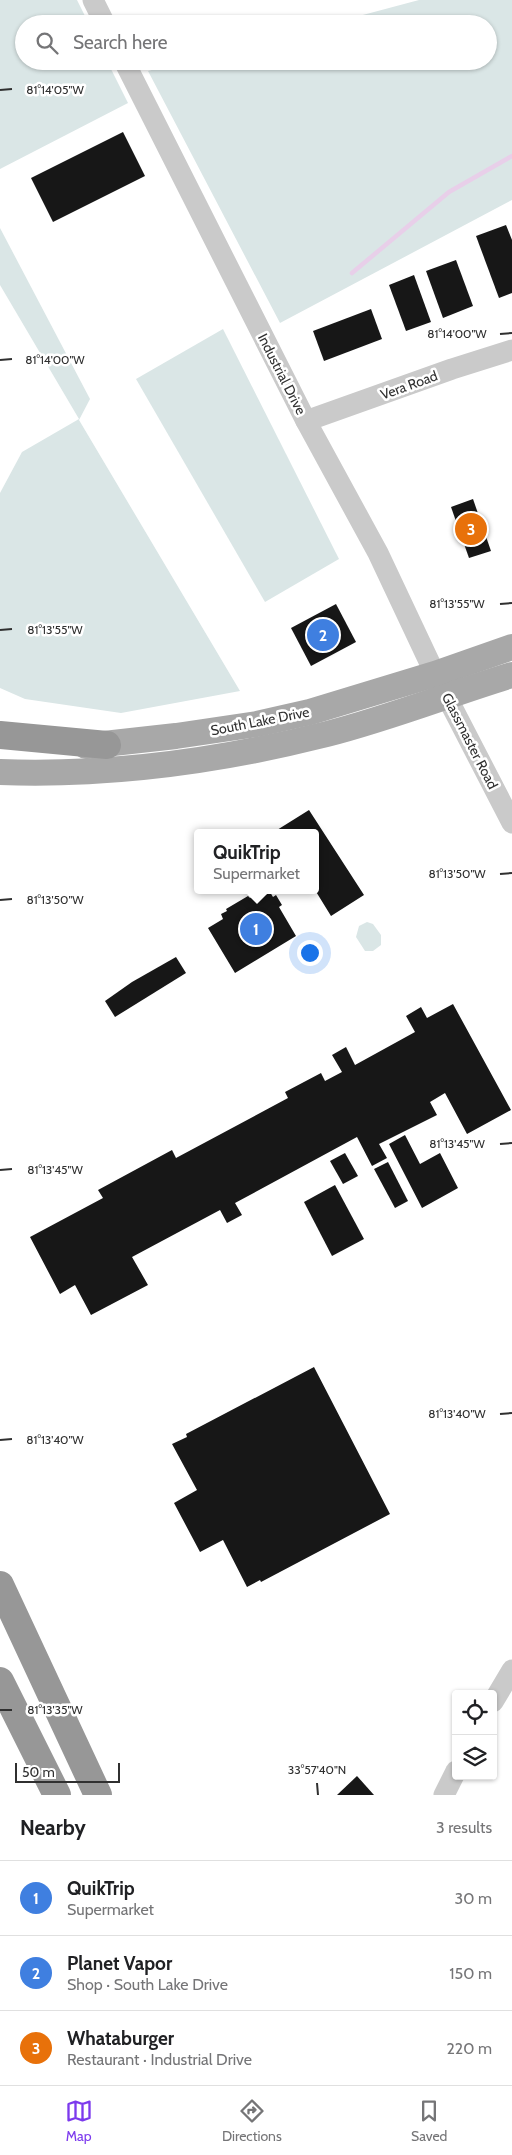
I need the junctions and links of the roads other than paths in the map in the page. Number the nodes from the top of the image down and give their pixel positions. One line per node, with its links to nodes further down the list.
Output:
1 (93, 0): 2 (street)
2 (100, 15)
3 (129, 70): 5 (street, Industrial Drive)
4 (512, 350): 5 (street, Vera Road)
5 (306, 421): 8 (street, Industrial Drive)
6 (512, 648): 8 (main road, South Lake Drive)
7 (512, 675): 8 (main road, South Lake Drive)
8 (441, 685): 10 (main road, South Lake Drive); 12 (main road, South Lake Drive); 13 (street, Glassmaster Road)
9 (0, 735): 10 (highway)
10 (107, 745): 11 (main road, South Lake Drive)
11 (0, 748)
12 (0, 772)
13 (512, 823)
14 (2, 1588): 20 (highway)
15 (512, 1670): 17 (street)
16 (0, 1681): 19 (highway)
17 (497, 1695)
18 (452, 1778): 21 (street)
19 (57, 1795)
20 (98, 1795)
21 (444, 1795)

